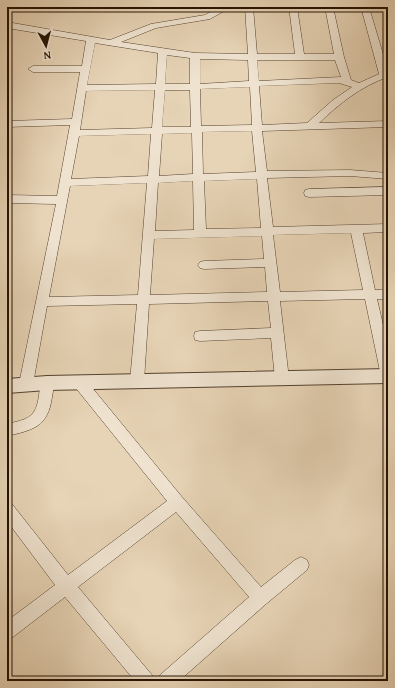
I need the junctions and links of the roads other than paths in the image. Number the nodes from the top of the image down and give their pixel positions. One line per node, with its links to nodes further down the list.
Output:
1 (227, 7): 8 (street)
2 (249, 7): 11 (street)
3 (293, 7): 12 (street)
4 (329, 7): 13 (street)
5 (365, 7): 16 (street)
6 (7, 25): 7 (street)
7 (91, 38): 8 (street); 15 (street)
8 (113, 42): 9 (street)
9 (162, 51): 10 (street); 22 (street)
10 (195, 56): 11 (street); 20 (street)
11 (253, 57): 12 (street); 18 (street)
12 (300, 57): 13 (street)
13 (339, 57): 17 (street)
14 (33, 69): 15 (street)
15 (86, 69): 21 (street)
16 (386, 74): 19 (street)
17 (347, 82): 18 (street); 19 (street)
18 (255, 84): 20 (street); 27 (street)
19 (360, 86): 25 (street)
20 (195, 87): 22 (street); 28 (street)
21 (82, 88): 22 (street); 26 (street)
22 (160, 88): 29 (street)
23 (7, 124): 26 (street)
24 (388, 124): 25 (street)
25 (311, 125): 27 (street)
26 (75, 127): 29 (street); 34 (street)
27 (257, 127): 28 (street); 30 (street)
28 (196, 130): 29 (street); 32 (street)
29 (157, 131): 33 (street)
30 (262, 175): 31 (street); 32 (street); 41 (street)
31 (388, 176)
32 (198, 178): 33 (street); 42 (street)
33 (153, 180): 34 (street); 43 (street)
34 (65, 183): 38 (street)
35 (388, 191): 36 (street)
36 (309, 194)
37 (7, 199): 38 (street)
38 (62, 200): 50 (street)
39 (388, 228): 40 (street)
40 (356, 229): 41 (street); 46 (street)
41 (267, 230): 42 (street); 44 (street)
42 (200, 233): 43 (street)
43 (149, 235): 49 (street)
44 (271, 263): 45 (street); 48 (street)
45 (204, 265)
46 (370, 294): 47 (street); 48 (street); 53 (street)
47 (388, 294)
48 (274, 297): 49 (street); 51 (street)
49 (144, 300): 50 (street); 55 (street)
50 (42, 302): 58 (street)
51 (277, 333): 52 (street); 54 (street)
52 (200, 336)
53 (388, 376): 54 (street)
54 (282, 379): 55 (street)
55 (137, 381): 57 (street)
56 (47, 383): 57 (street); 58 (street); 60 (street)
57 (80, 383): 61 (street)
58 (26, 384): 59 (street)
59 (7, 386)
60 (7, 430)
61 (177, 502): 64 (street); 65 (street)
62 (7, 509): 64 (street)
63 (301, 565): 65 (street)
64 (66, 586): 66 (street); 67 (street)
65 (260, 598): 68 (street)
66 (7, 631)
67 (146, 681)
68 (166, 681)

